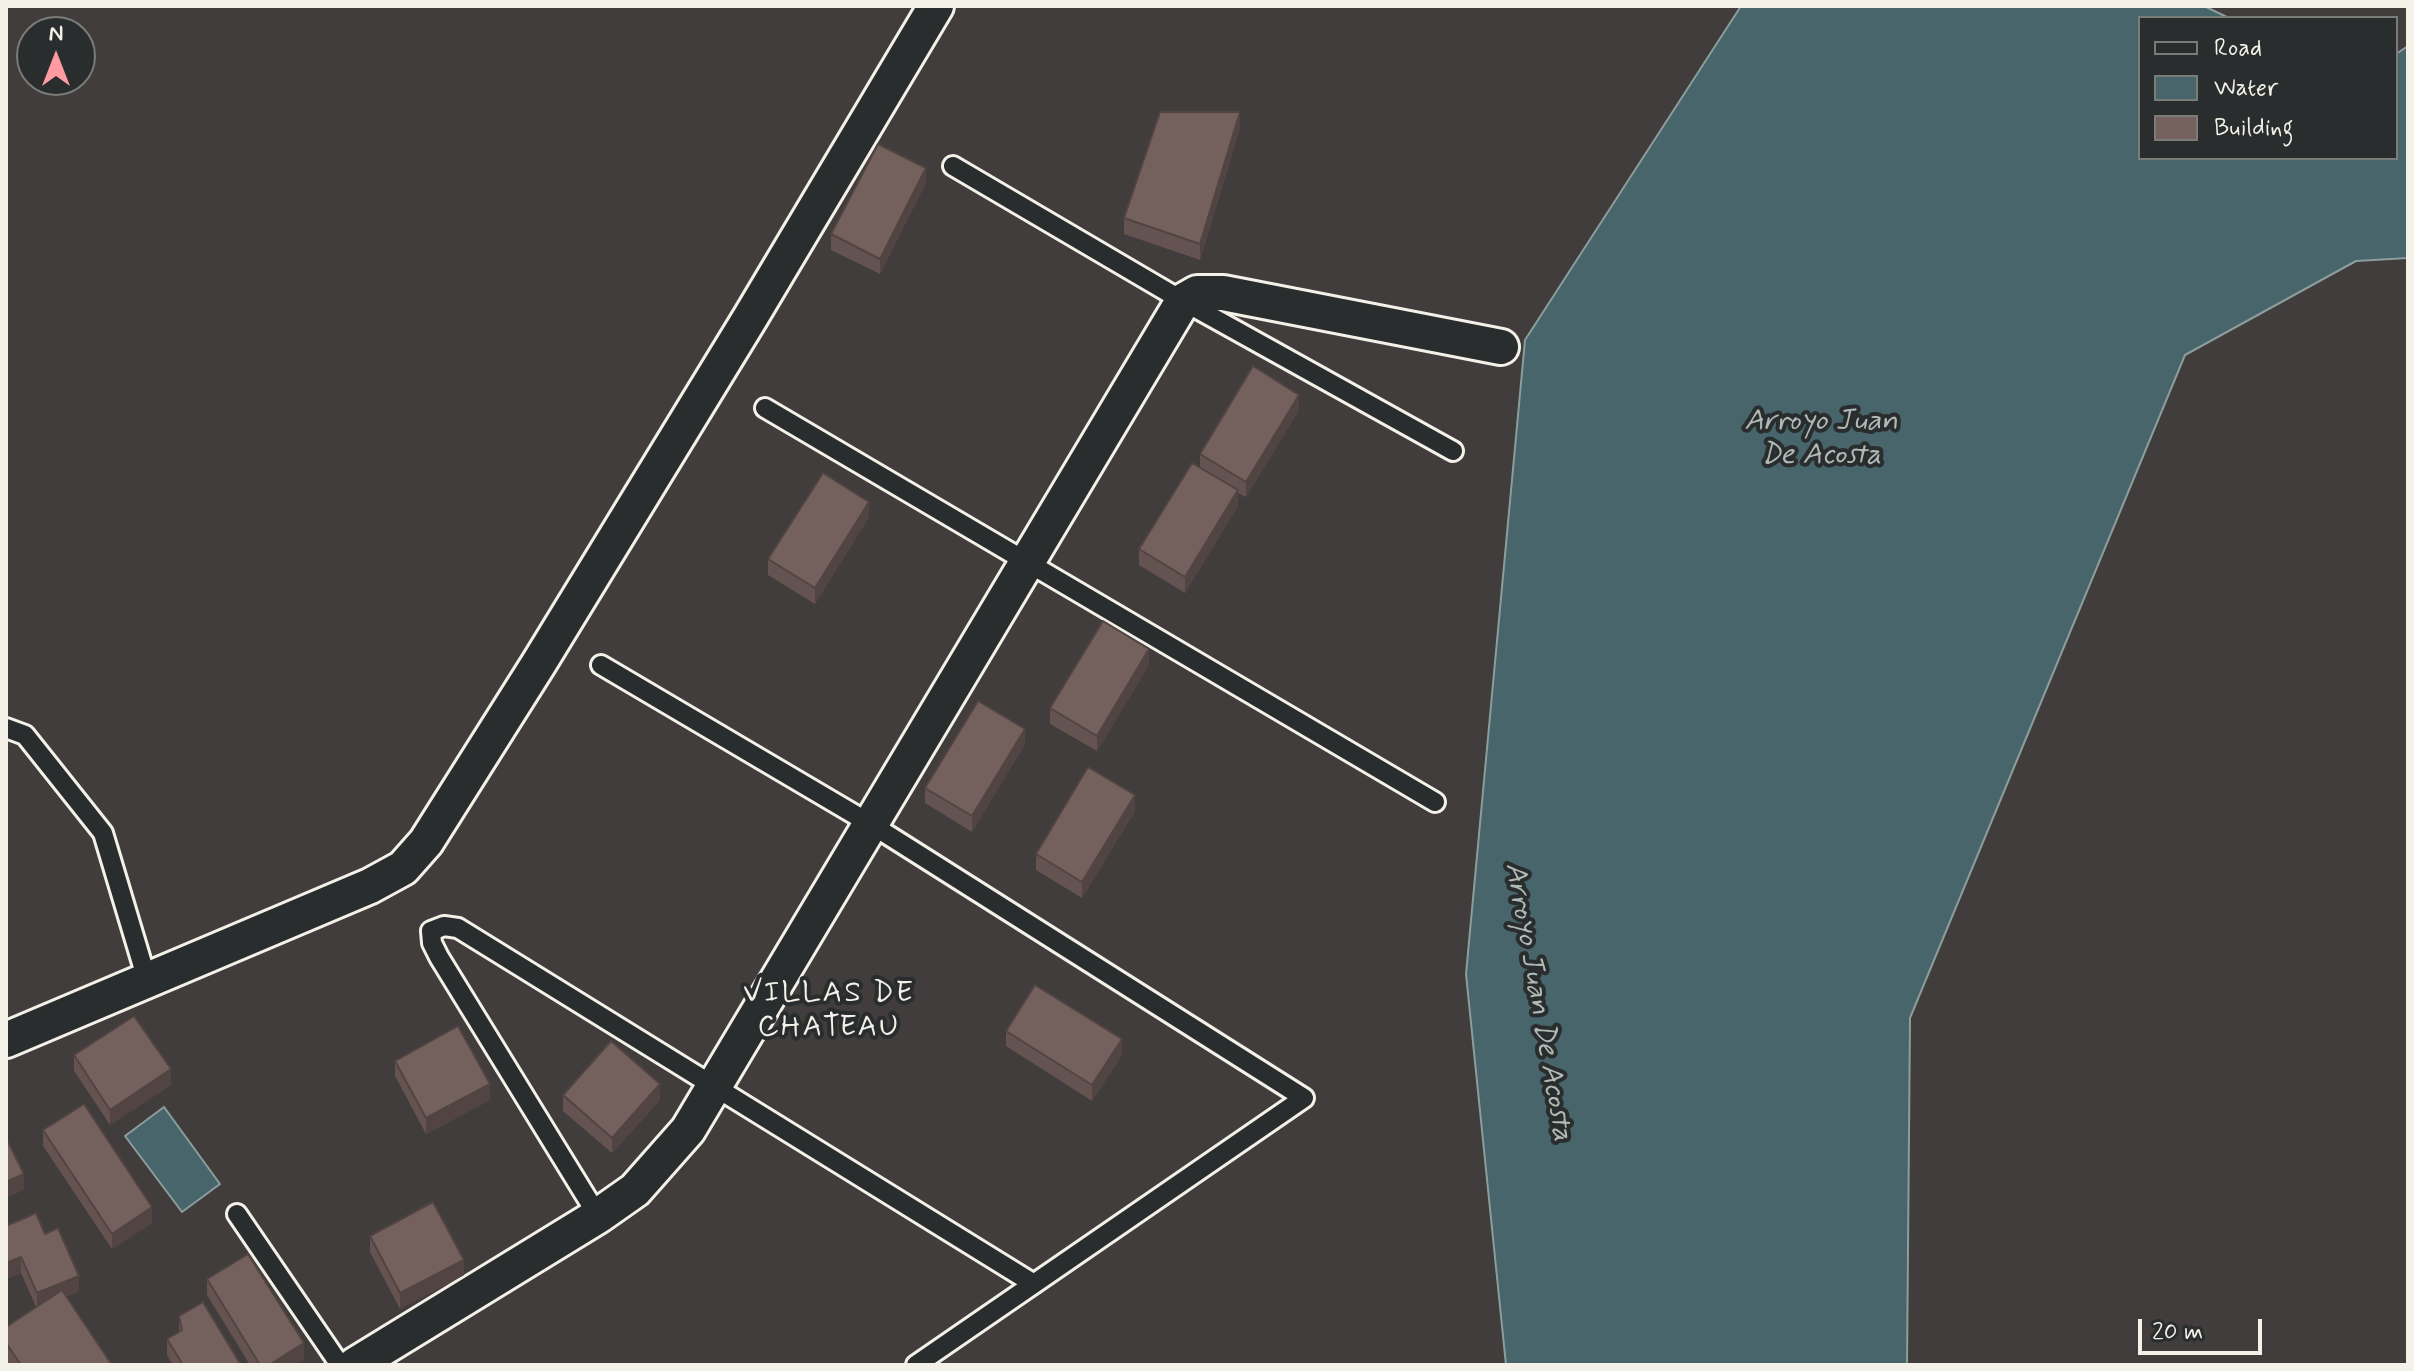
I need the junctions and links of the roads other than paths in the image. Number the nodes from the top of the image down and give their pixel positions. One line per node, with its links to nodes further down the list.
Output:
1 (936, 6): 12 (street)
2 (953, 166): 3 (lane)
3 (1183, 301): 4 (street); 6 (lane); 7 (street)
4 (1501, 347)
5 (765, 408): 7 (lane)
6 (1453, 451)
7 (1029, 562): 10 (lane); 11 (street)
8 (601, 665): 11 (lane)
9 (6, 728): 12 (lane)
10 (1435, 802)
11 (869, 823): 14 (street); 17 (lane)
12 (147, 980): 13 (street)
13 (6, 1040)
14 (714, 1084): 16 (street); 16 (lane); 17 (lane)
15 (237, 1214): 18 (lane)
16 (598, 1216): 19 (street)
17 (1034, 1284): 20 (lane)
18 (340, 1365)
19 (355, 1365)
20 (916, 1365)

